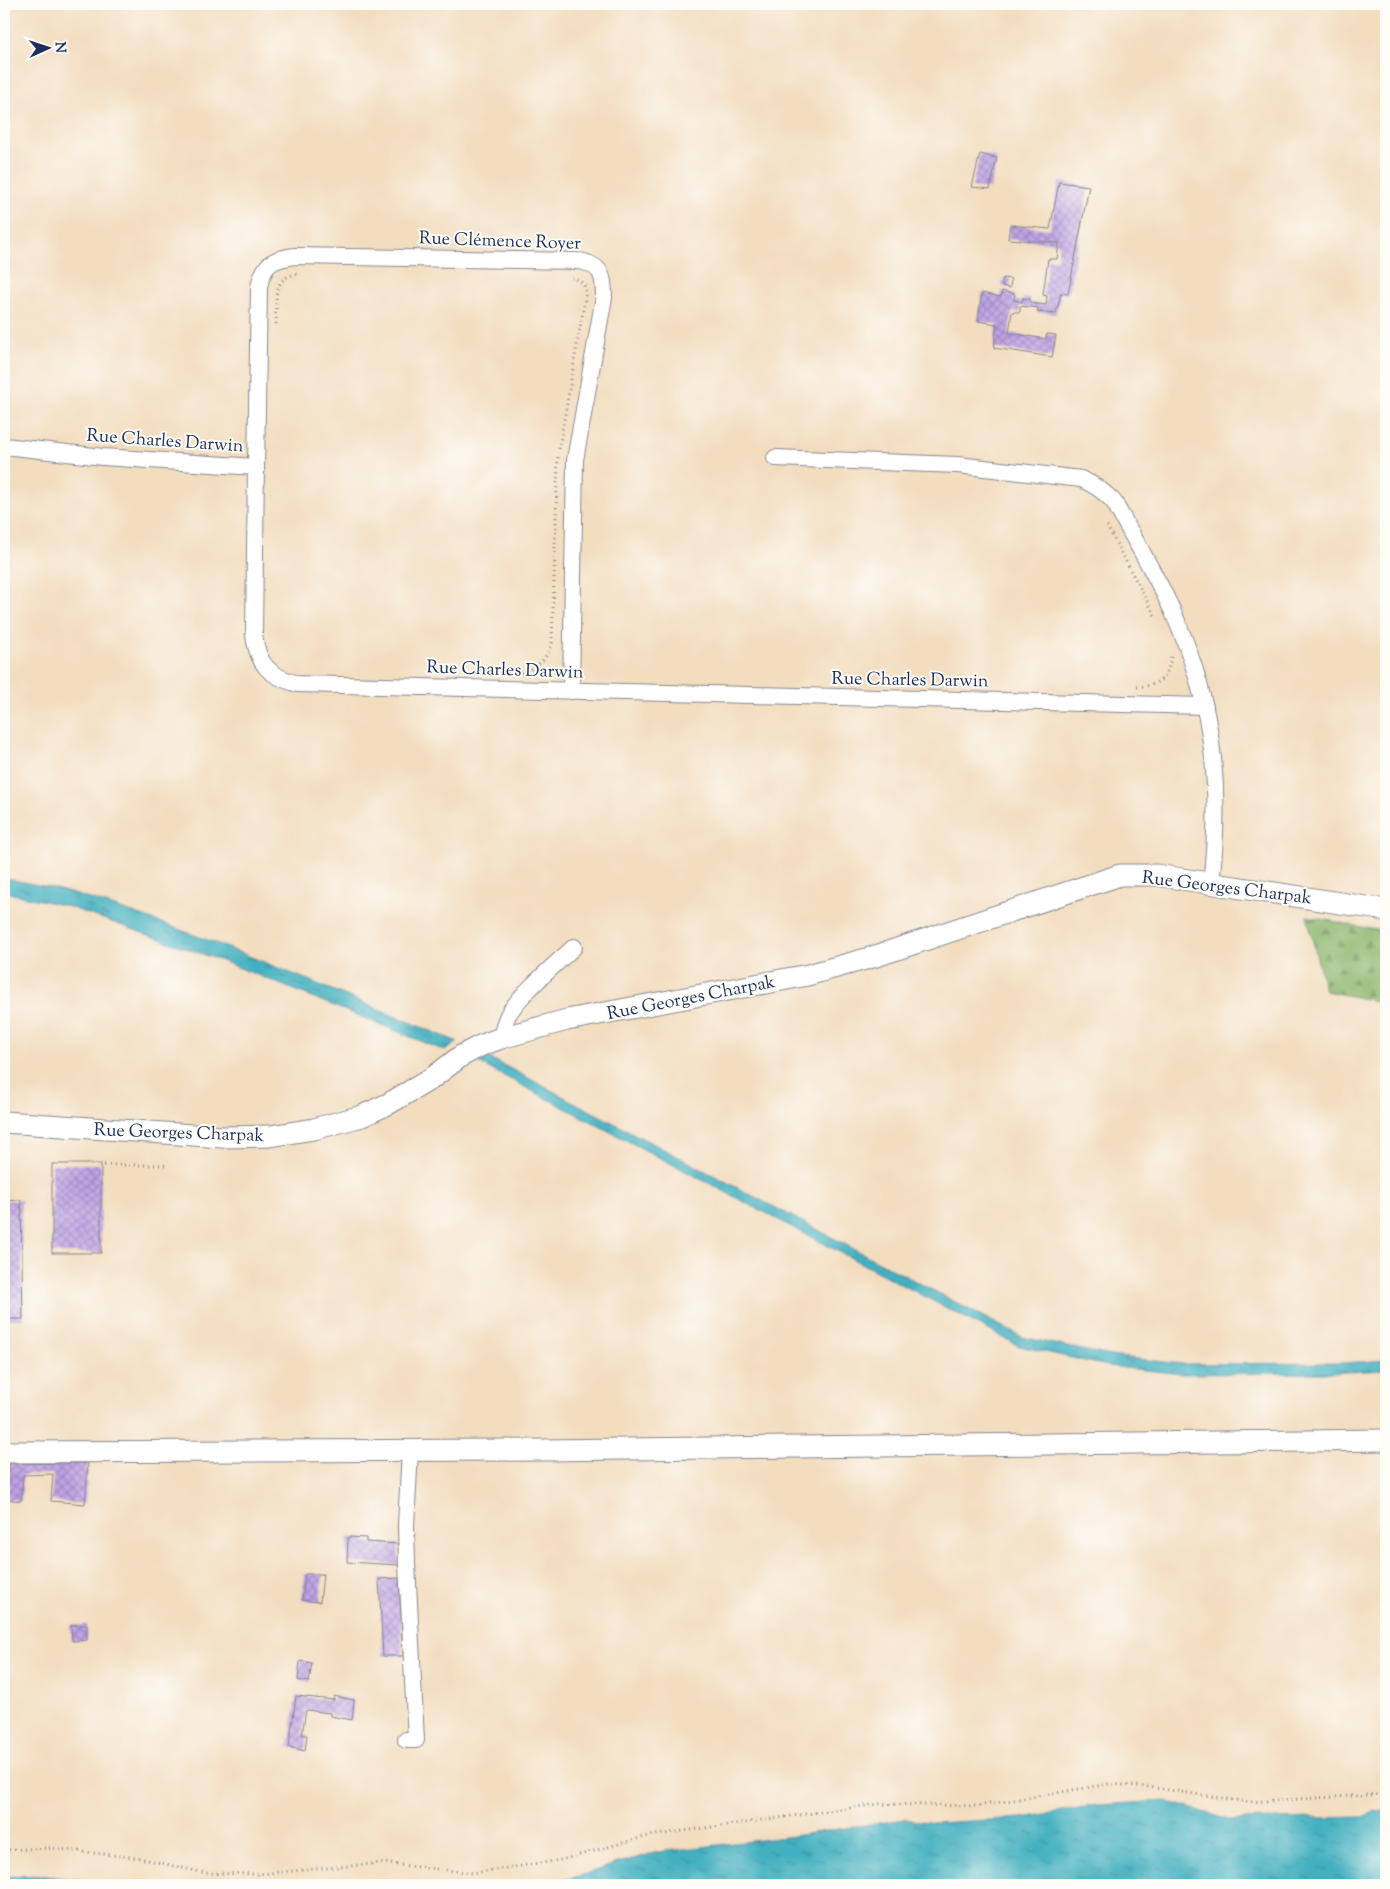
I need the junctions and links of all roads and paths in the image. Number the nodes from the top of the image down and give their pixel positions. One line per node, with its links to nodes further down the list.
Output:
1 (303, 274): 3 (path)
2 (564, 278): 13 (path)
3 (276, 331)
4 (4, 446): 6 (street, Rue Charles Darwin)
5 (775, 458): 17 (street)
6 (256, 467): 16 (street, Rue Charles Darwin); 16 (street, Rue Clémence Royer)
7 (1104, 520): 8 (path)
8 (1159, 624)
9 (1168, 646): 10 (path)
10 (1171, 653): 11 (path); 15 (path)
11 (1174, 662)
12 (512, 672): 13 (path)
13 (521, 673): 14 (path)
14 (531, 673)
15 (1128, 686)
16 (571, 691): 17 (street, Rue Charles Darwin)
17 (1204, 706): 18 (street)
18 (1211, 883): 19 (street, Rue Georges Charpak); 21 (street, Rue Georges Charpak)
19 (1386, 910)
20 (574, 946): 21 (street)
21 (501, 1038): 22 (street, Rue Georges Charpak)
22 (4, 1122)
23 (104, 1165): 24 (path)
24 (168, 1165)
25 (1386, 1440): 26 (street)
26 (410, 1450): 27 (street); 28 (street)
27 (4, 1452)
28 (406, 1740)
29 (1386, 1794): 30 (path)
30 (4, 1850)

